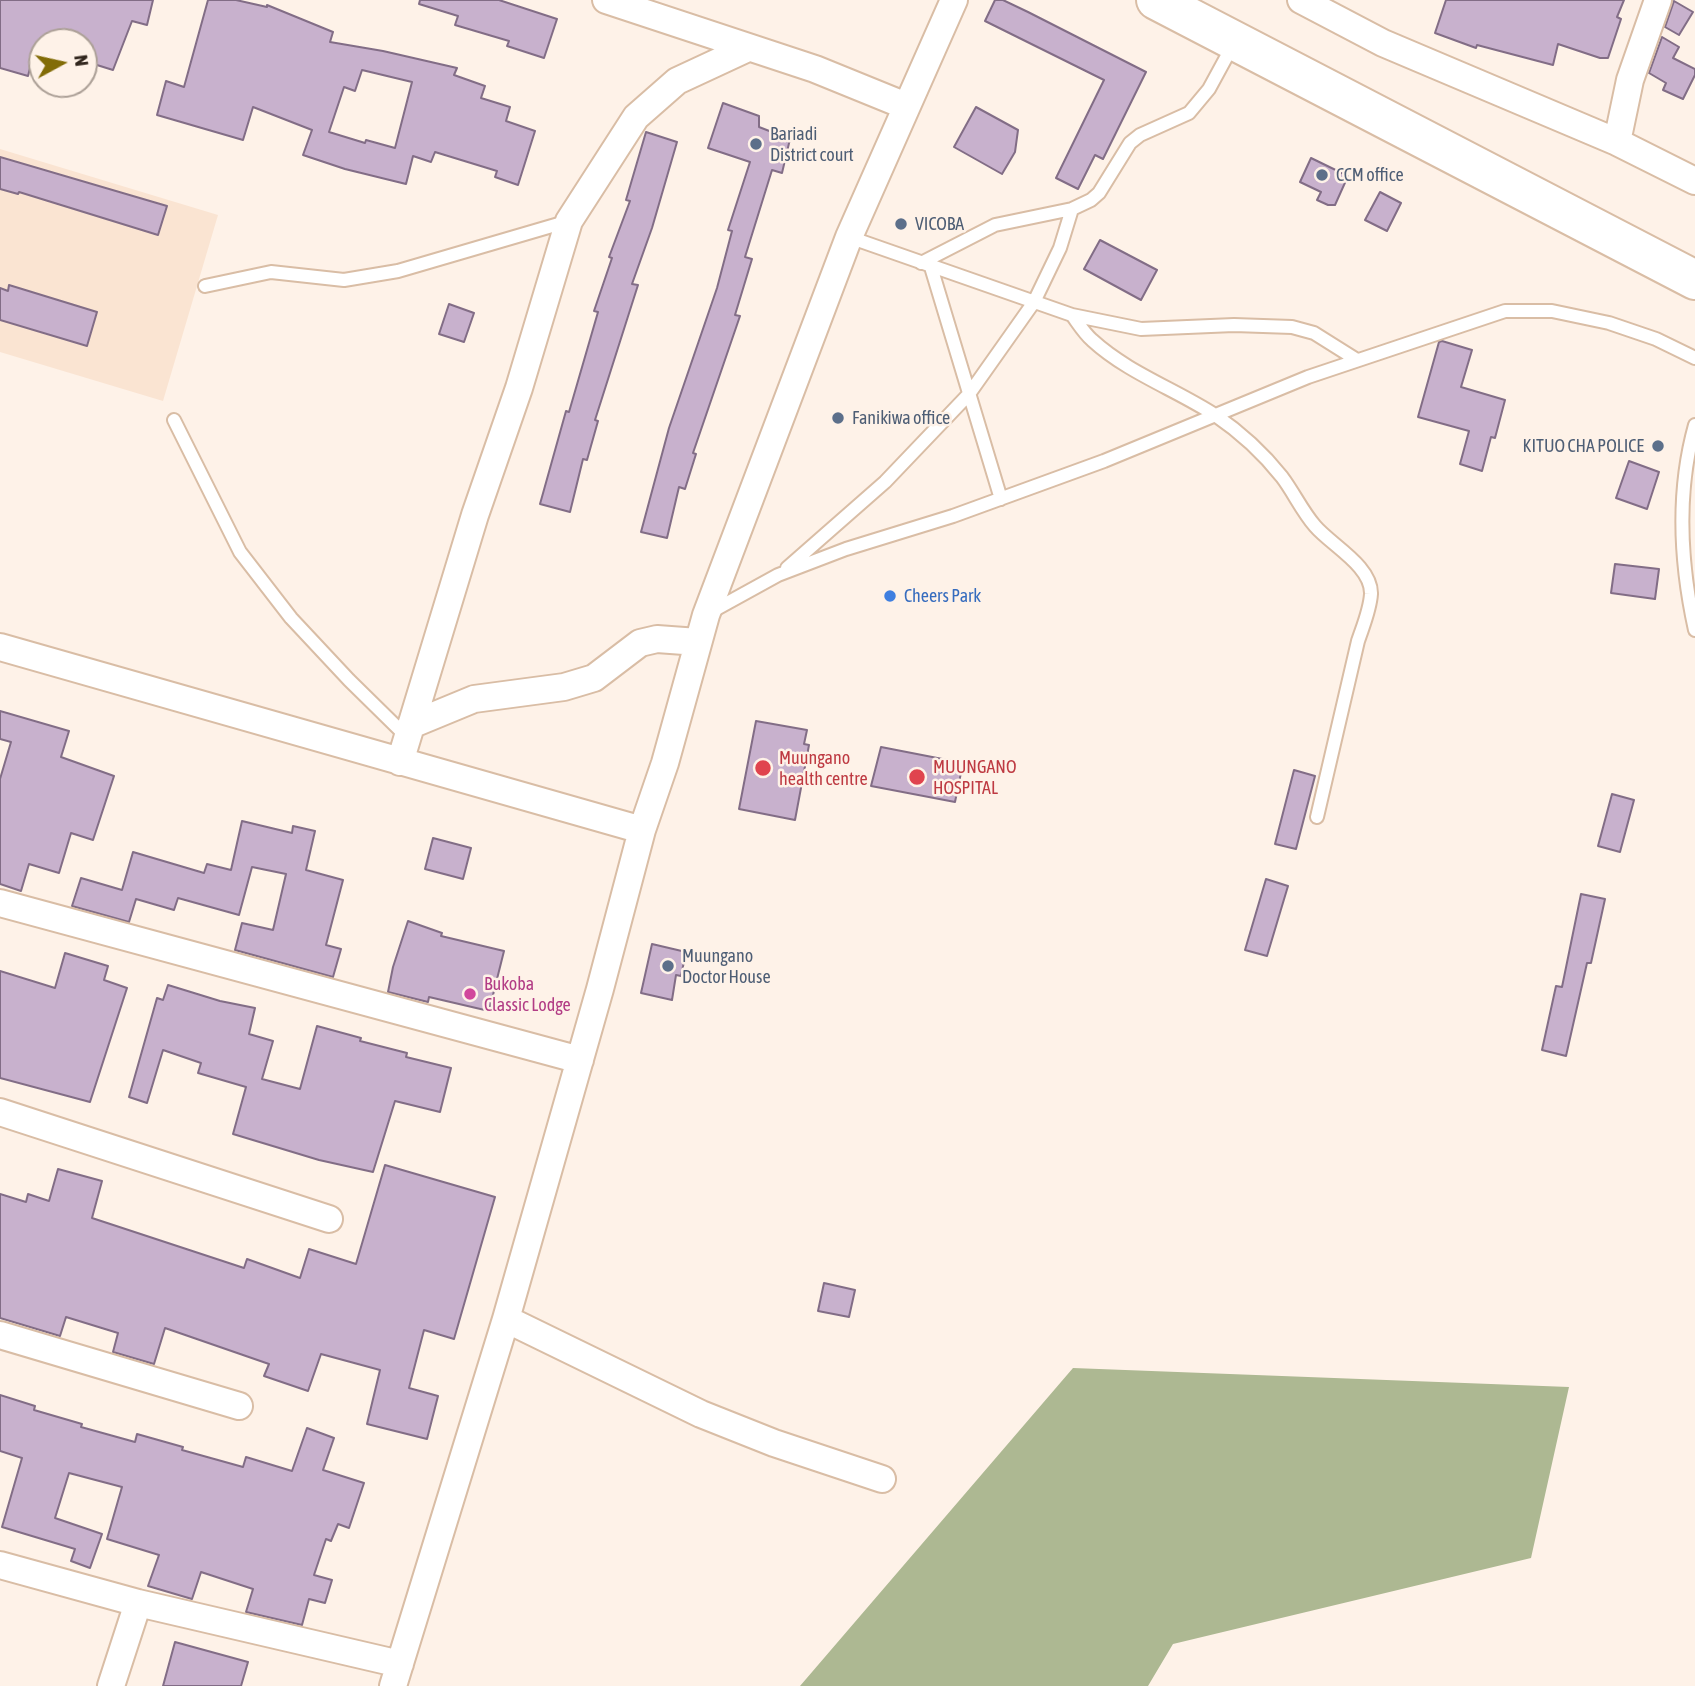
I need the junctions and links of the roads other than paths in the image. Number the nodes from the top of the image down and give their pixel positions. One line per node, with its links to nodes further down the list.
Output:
1 (606, 0): 7 (street)
2 (954, 0): 8 (street)
3 (1156, 0): 6 (highway)
4 (1301, 0): 9 (street)
5 (1658, 0): 9 (street)
6 (1236, 40): 11 (lane); 15 (highway)
7 (748, 48): 8 (street); 12 (street)
8 (906, 106): 13 (street)
9 (1617, 142): 10 (street)
10 (1695, 181)
11 (1072, 209): 14 (lane); 17 (lane)
12 (569, 221): 16 (lane); 31 (street)
13 (849, 237): 14 (lane); 27 (street)
14 (926, 265): 17 (lane); 21 (lane)
15 (1695, 280)
16 (205, 286)
17 (1034, 302): 18 (lane); 21 (lane)
18 (1072, 315): 20 (lane); 22 (lane)
19 (1695, 358): 20 (lane)
20 (1357, 360): 22 (lane)
21 (969, 394): 25 (lane); 26 (lane)
22 (1216, 416): 25 (lane); 32 (lane)
23 (174, 420): 31 (lane)
24 (1695, 425): 28 (lane)
25 (1001, 499): 26 (lane)
26 (778, 575): 27 (lane)
27 (706, 615): 29 (street)
28 (1695, 630)
29 (698, 642): 31 (street); 33 (street)
30 (0, 647): 31 (street)
31 (406, 742): 33 (street)
32 (1317, 817)
33 (642, 830): 35 (street)
34 (0, 903): 35 (street)
35 (580, 1060): 38 (street)
36 (0, 1112): 37 (street)
37 (329, 1219)
38 (506, 1319): 41 (street); 44 (street)
39 (0, 1335): 40 (street)
40 (239, 1406)
41 (882, 1479)
42 (0, 1565): 43 (street)
43 (138, 1603): 44 (street); 45 (street)
44 (397, 1675)
45 (111, 1686)

